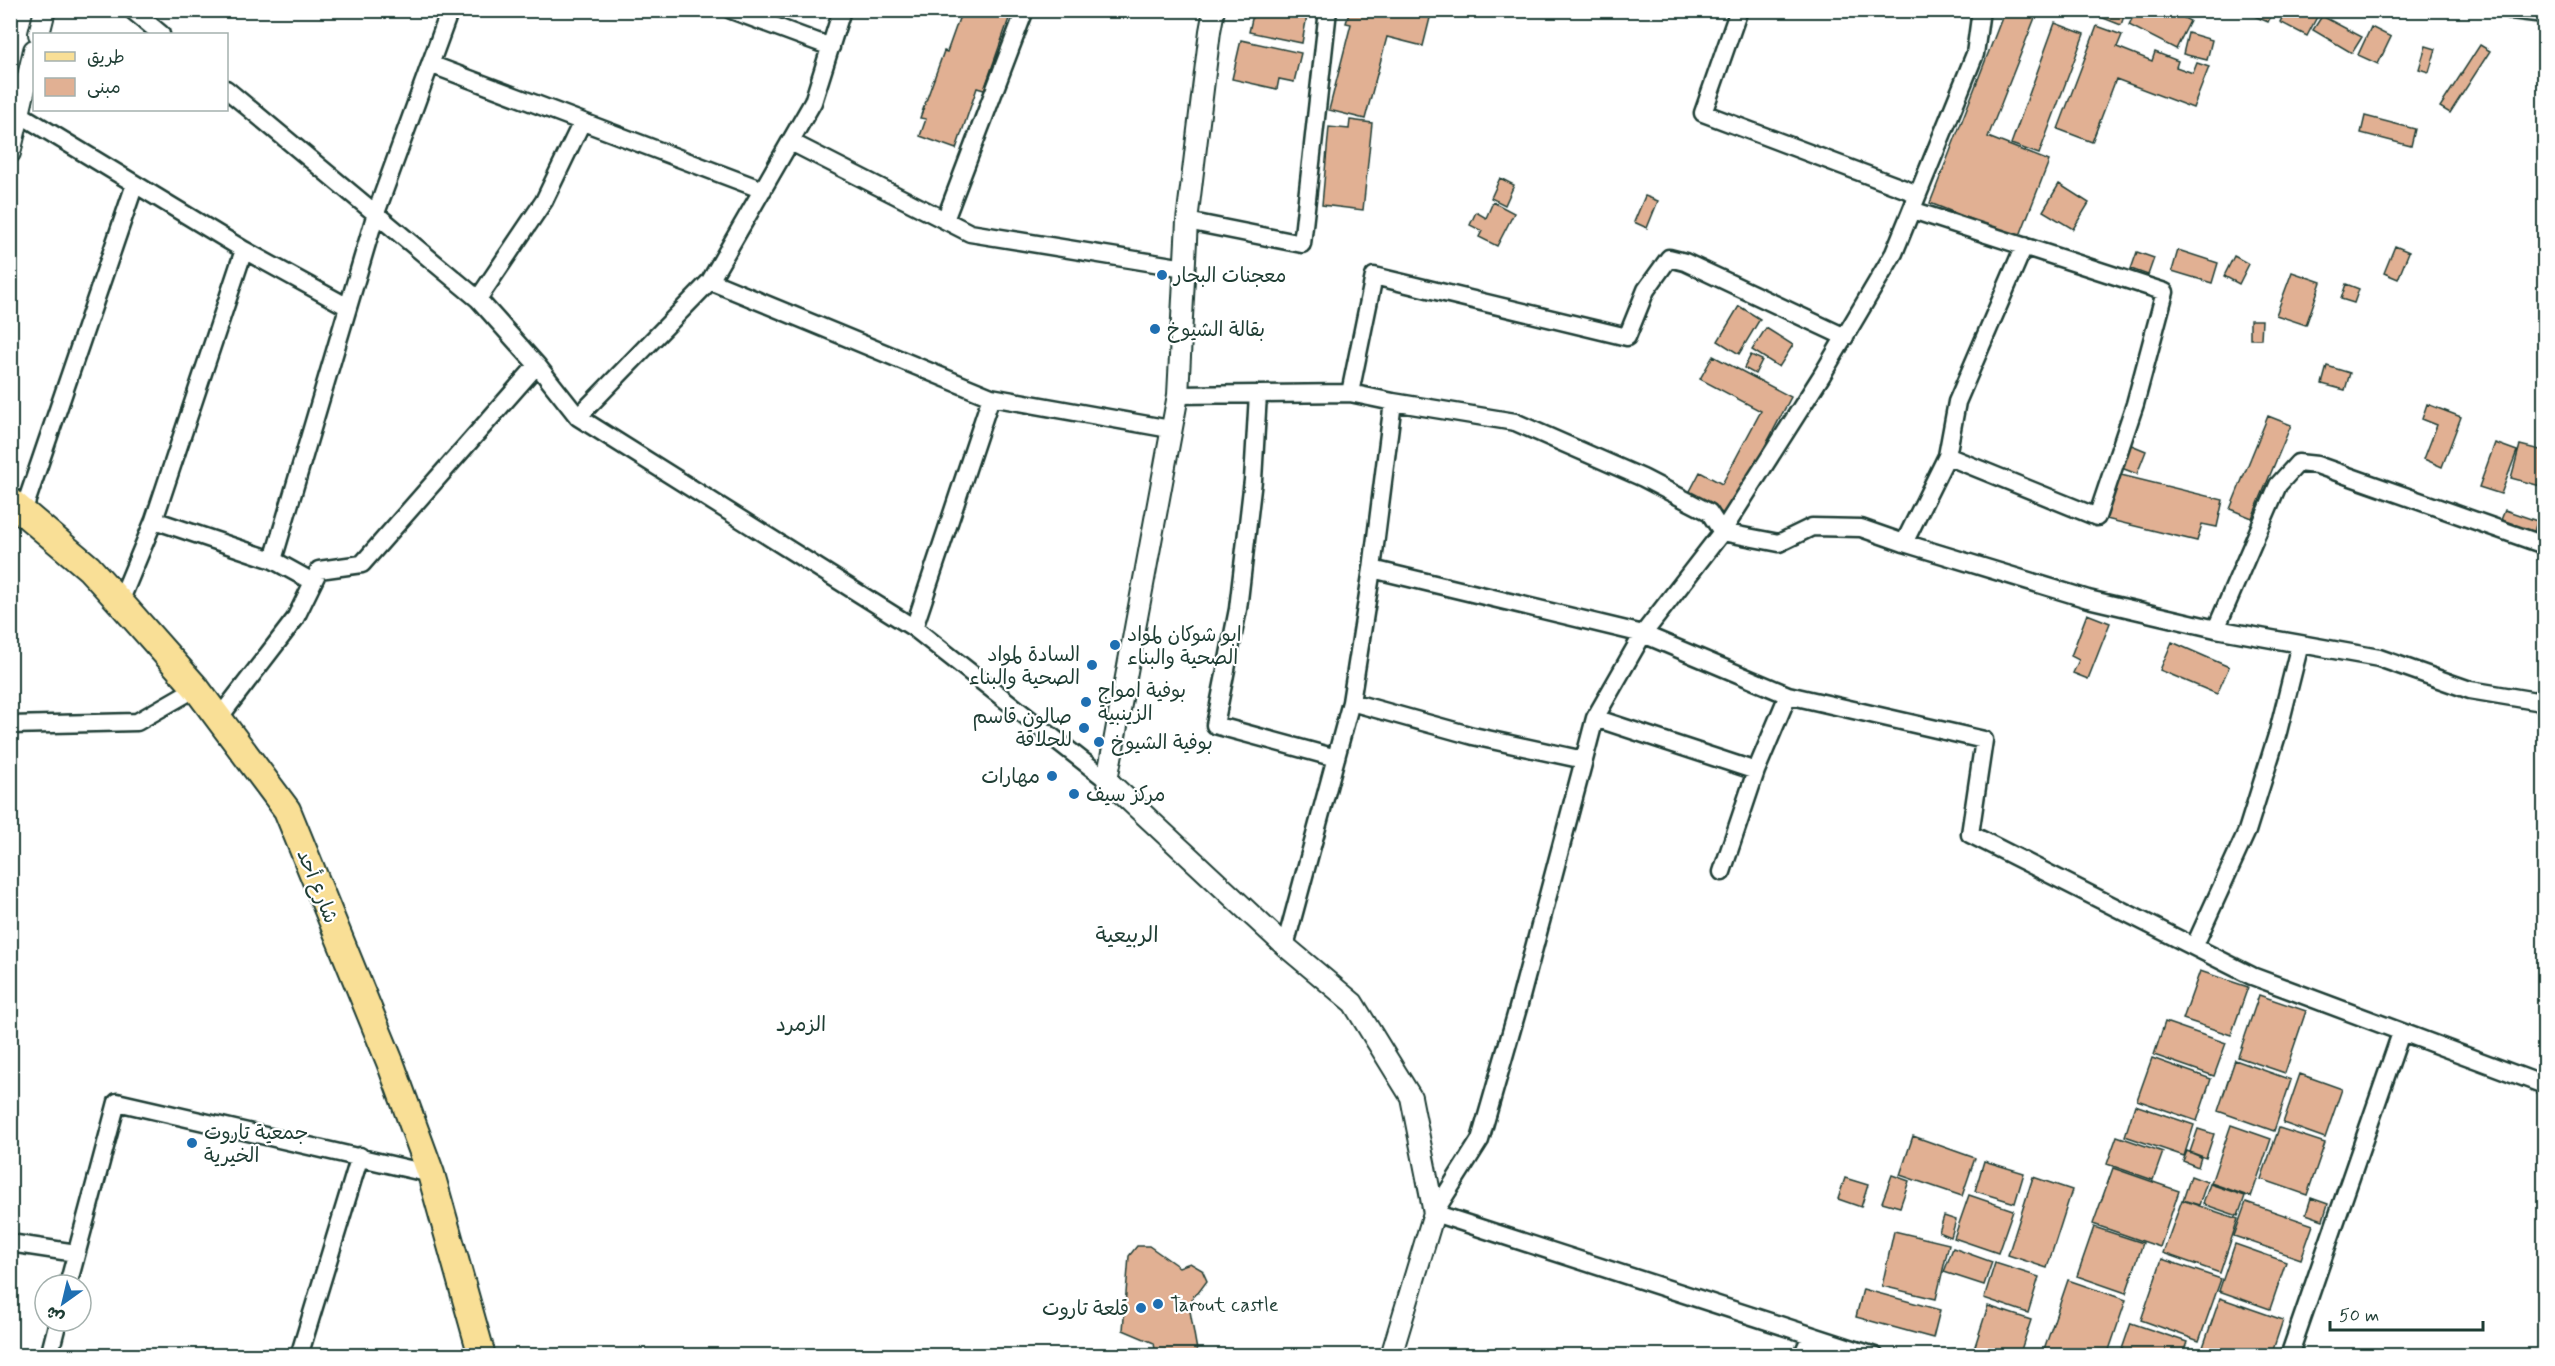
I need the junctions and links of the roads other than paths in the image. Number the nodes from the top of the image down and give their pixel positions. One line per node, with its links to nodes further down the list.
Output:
1 (45, 10): 13 (street)
2 (132, 10): 14 (street)
3 (450, 10): 17 (street)
4 (731, 10): 15 (street)
5 (842, 10): 15 (street)
6 (1025, 10): 27 (street)
7 (1214, 10): 28 (street)
8 (1328, 10): 28 (street)
9 (1739, 10): 25 (street)
10 (1981, 10): 25 (street)
11 (2511, 10): 12 (street)
12 (2544, 14)
13 (39, 33)
14 (160, 33)
15 (831, 47): 21 (street)
16 (33, 54): 19 (street)
17 (429, 64): 20 (street); 26 (street)
18 (228, 91): 26 (street)
19 (18, 113): 22 (street); 23 (street)
20 (582, 122): 24 (street); 33 (street)
21 (790, 142): 24 (street); 27 (street)
22 (10, 153)
23 (135, 184): 30 (street); 45 (street)
24 (763, 190): 32 (street)
25 (1915, 202): 29 (street); 35 (street)
26 (376, 213): 33 (street); 34 (street)
27 (945, 220): 31 (street)
28 (1187, 221): 31 (street)
29 (2024, 246): 44 (street); 44 (street)
30 (244, 250): 34 (street); 46 (street)
31 (1185, 268): 39 (street)
32 (710, 281): 40 (street); 42 (street)
33 (478, 299): 36 (street)
34 (348, 307): 50 (street)
35 (1845, 337): 37 (street); 47 (street)
36 (537, 365): 42 (street); 52 (street)
37 (1350, 393): 38 (street); 41 (street)
38 (1258, 394): 39 (street); 65 (street)
39 (1178, 395): 43 (street)
40 (991, 397): 43 (street); 54 (street)
41 (1393, 402): 47 (street); 51 (street)
42 (578, 417): 54 (street)
43 (1170, 429): 68 (street)
44 (1947, 456): 48 (street)
45 (17, 506): 53 (main road, شارع أحد)
46 (154, 520): 50 (street); 53 (street)
47 (1722, 532): 48 (street); 56 (street)
48 (1904, 543): 55 (street)
49 (2544, 545): 55 (street)
50 (273, 560): 52 (street)
51 (1372, 568): 56 (street); 61 (street)
52 (313, 582): 62 (street)
53 (120, 602): 58 (main road, شارع أحد)
54 (914, 628): 68 (street)
55 (2216, 629): 57 (street)
56 (1643, 634): 59 (street); 63 (street)
57 (2300, 644): 60 (street); 71 (street)
58 (196, 688): 62 (main road, شارع أحد); 64 (street)
59 (1788, 695): 67 (street); 71 (street)
60 (2544, 696)
61 (1351, 702): 65 (street); 66 (street)
62 (219, 718): 75 (main road, شارع أحد)
63 (1595, 718): 66 (street); 67 (street)
64 (10, 725)
65 (1336, 758): 70 (street)
66 (1584, 760): 76 (street)
67 (1756, 771): 69 (street)
68 (1107, 780): 70 (street)
69 (1722, 872)
70 (1285, 946): 76 (street)
71 (2194, 947): 72 (street)
72 (2401, 1033): 73 (street); 88 (street)
73 (2544, 1085)
74 (360, 1156): 75 (street); 78 (street); 83 (street)
75 (431, 1174): 84 (main road, شارع أحد)
76 (1434, 1213): 81 (street); 85 (street)
77 (10, 1243): 78 (street)
78 (76, 1253): 79 (street)
79 (71, 1273)
80 (55, 1333): 82 (street)
81 (1811, 1336): 86 (street); 87 (street)
82 (49, 1356)
83 (299, 1356)
84 (482, 1356)
85 (1391, 1356)
86 (1802, 1356)
87 (1875, 1356)
88 (2289, 1356)

